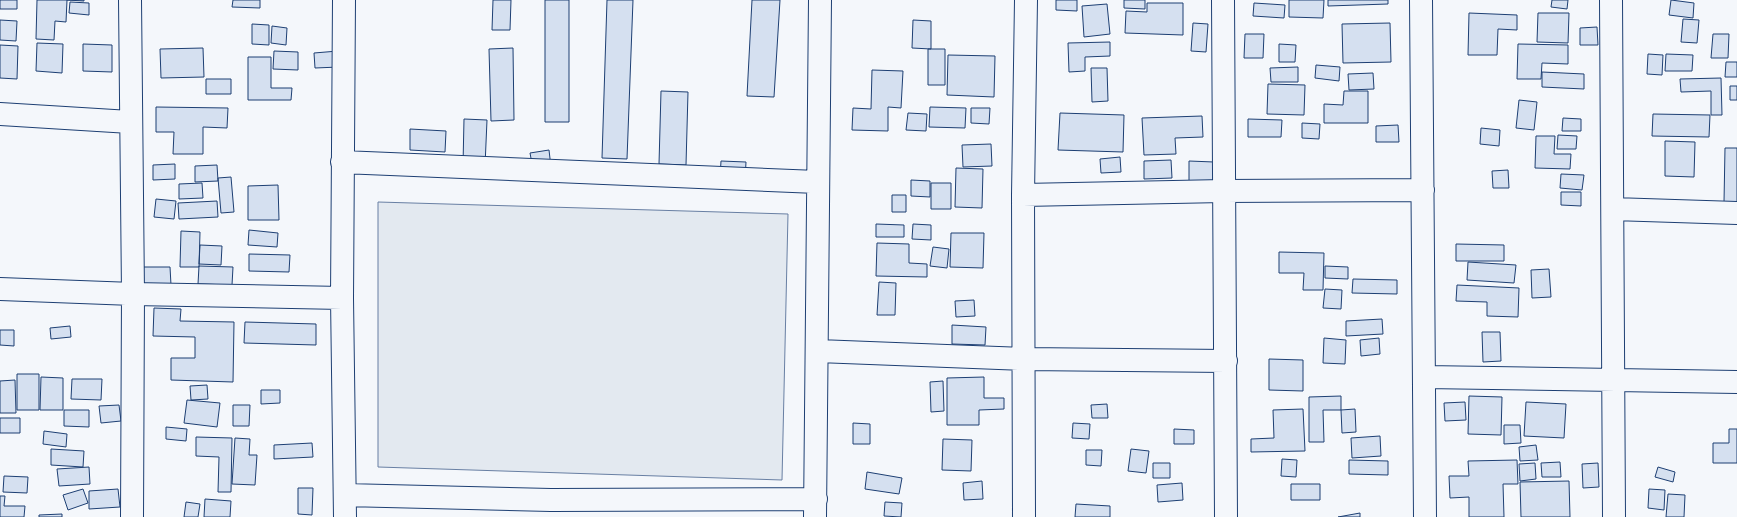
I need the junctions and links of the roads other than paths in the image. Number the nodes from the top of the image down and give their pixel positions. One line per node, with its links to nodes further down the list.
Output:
1 (130, 0): 9 (street)
2 (344, 0): 10 (street)
3 (820, 0): 11 (street)
4 (1026, 0): 14 (street)
5 (1223, 0): 13 (street)
6 (1421, 0): 12 (street)
7 (1611, 0): 15 (street)
8 (0, 114): 9 (street)
9 (130, 122): 18 (street)
10 (342, 162): 11 (street); 19 (street)
11 (817, 182): 20 (street)
12 (1423, 190): 13 (street); 23 (street)
13 (1223, 191): 14 (street); 22 (street)
14 (1023, 195): 21 (street)
15 (1614, 209): 16 (street); 24 (street)
16 (1737, 213)
17 (0, 289): 18 (street)
18 (133, 294): 19 (street); 29 (street)
19 (342, 298): 26 (street)
20 (818, 351): 21 (street); 27 (street)
21 (1024, 359): 22 (street); 31 (street)
22 (1226, 361): 32 (street)
23 (1425, 377): 24 (street); 33 (street)
24 (1613, 379): 25 (street); 34 (street)
25 (1737, 382)
26 (345, 495): 28 (street); 30 (street)
27 (816, 508): 28 (street)
28 (551, 509)
29 (132, 517)
30 (345, 517)
31 (1024, 517)
32 (1226, 517)
33 (1425, 517)
34 (1614, 517)

